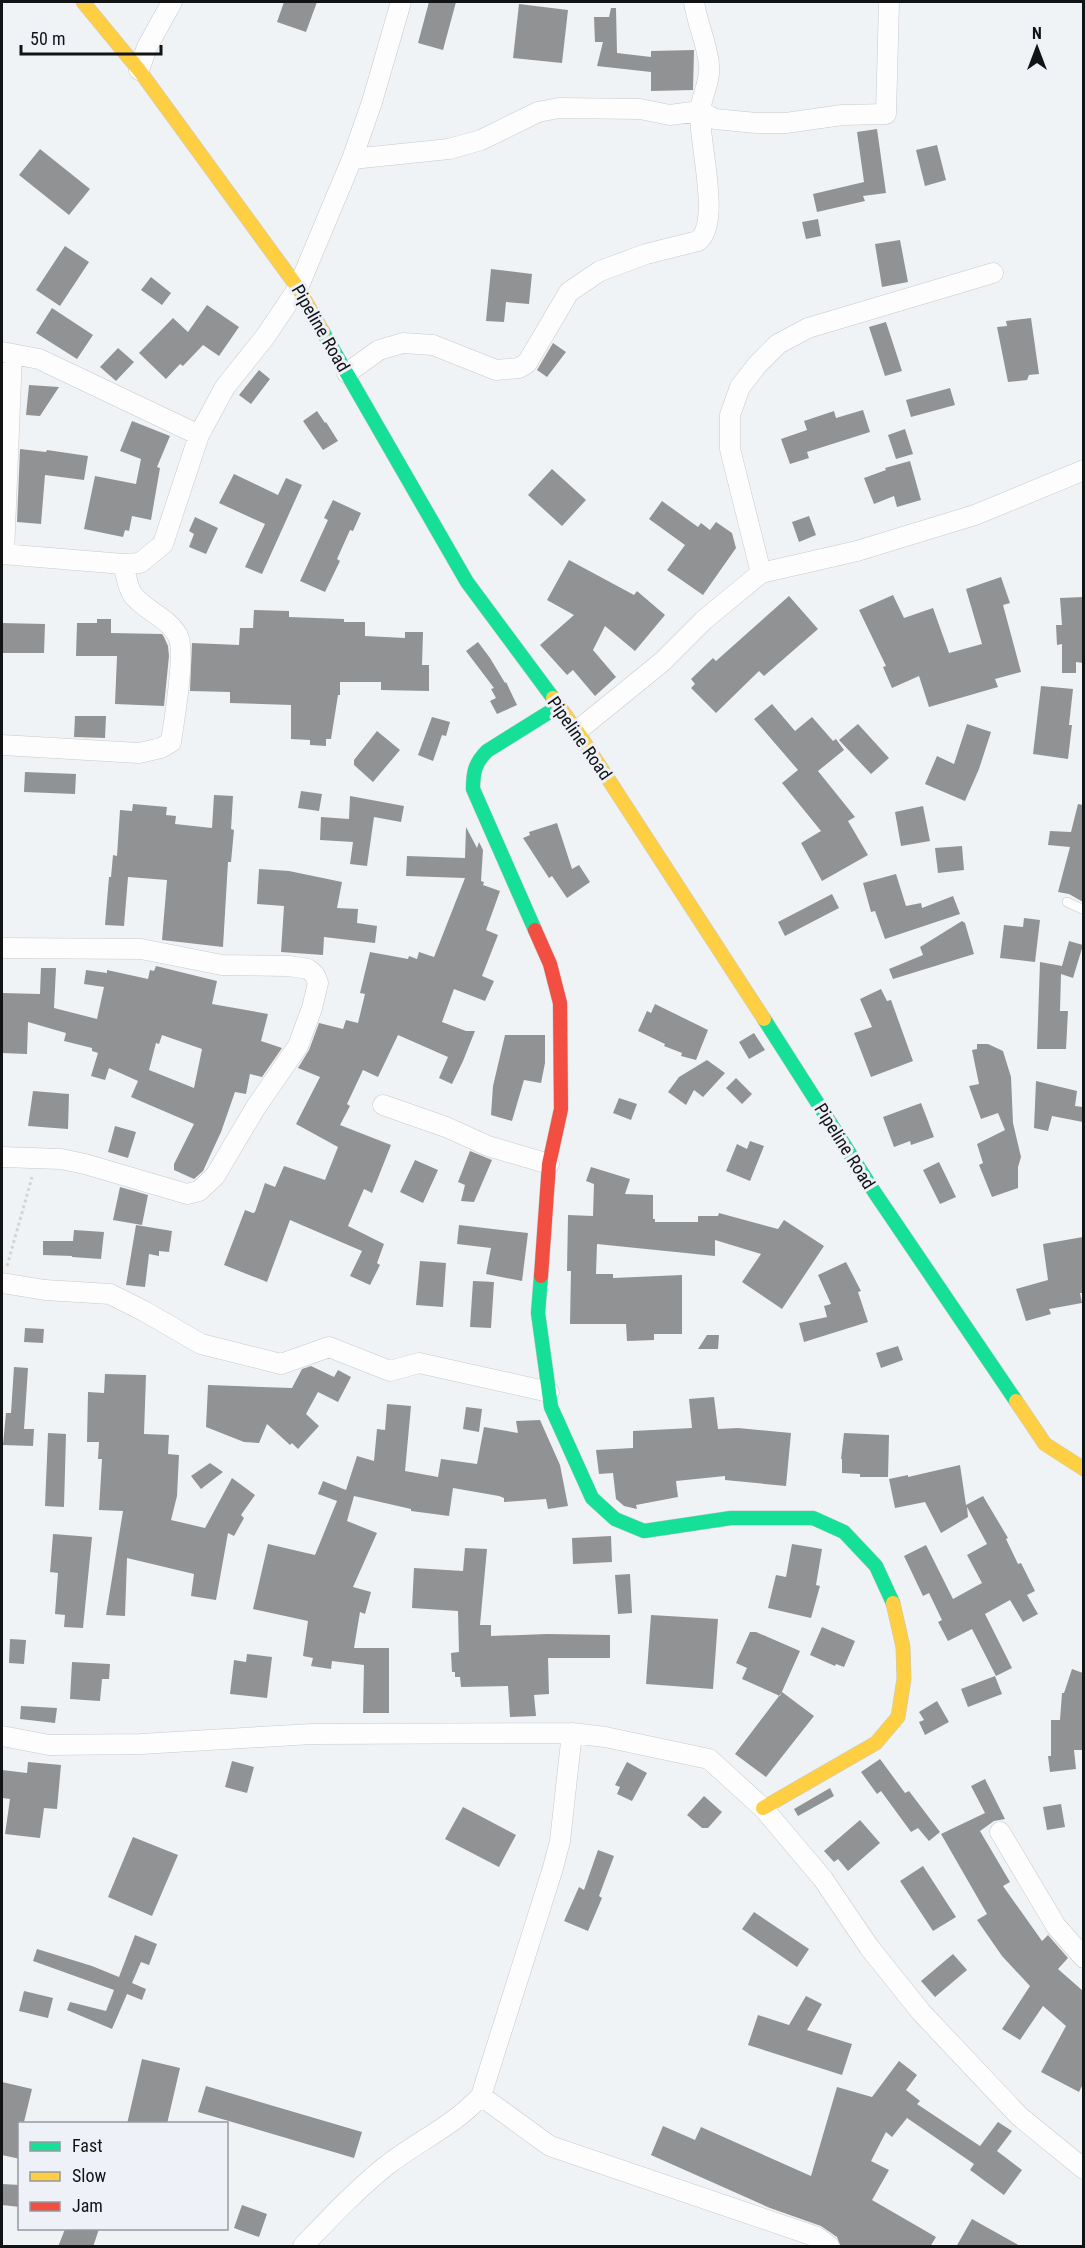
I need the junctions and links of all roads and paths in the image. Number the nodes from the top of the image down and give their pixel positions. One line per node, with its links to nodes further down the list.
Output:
1 (83, 2): 6 (street, Pipeline Road)
2 (172, 2): 6 (street)
3 (401, 2): 8 (street)
4 (694, 2): 7 (street)
5 (889, 2): 7 (street)
6 (139, 70): 10 (street, Pipeline Road)
7 (700, 111): 8 (street); 12 (street)
8 (352, 159): 10 (street)
9 (993, 273): 17 (street)
10 (298, 288): 12 (street, Pipeline Road); 13 (street)
11 (7, 353): 13 (street); 15 (street)
12 (347, 373): 18 (street, Pipeline Road)
13 (200, 435): 16 (street)
14 (1083, 470): 17 (street)
15 (3, 554): 16 (street)
16 (123, 564): 20 (street)
17 (761, 573): 19 (street)
18 (559, 706): 19 (street, Pipeline Road); 27 (street)
19 (577, 731): 30 (street, Pipeline Road)
20 (2, 745)
21 (1067, 902): 22 (lane)
22 (1083, 910)
23 (2, 948): 26 (street)
24 (383, 1105): 27 (street)
25 (2, 1157): 26 (street)
26 (38, 1158): 28 (path)
27 (549, 1164): 29 (street)
28 (2, 1283): 29 (street)
29 (549, 1392): 33 (street)
30 (1083, 1468)
31 (572, 1733): 32 (street); 33 (street); 36 (street)
32 (2, 1736)
33 (763, 1808): 37 (street)
34 (1000, 1832): 35 (street)
35 (1083, 1958)
36 (481, 2096): 38 (street); 39 (street)
37 (1083, 2169)
38 (303, 2247)
39 (830, 2247)

